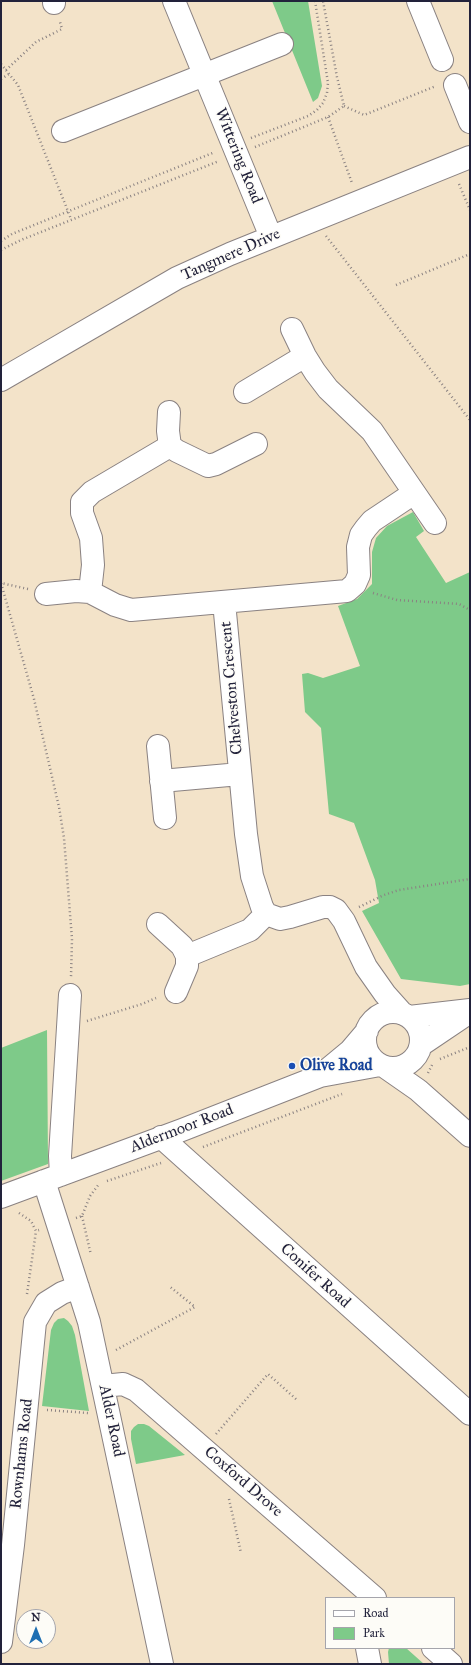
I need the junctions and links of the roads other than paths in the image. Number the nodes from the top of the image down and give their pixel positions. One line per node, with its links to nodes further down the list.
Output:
1 (174, 1): 5 (street, Wittering Road)
2 (418, 1): 4 (street)
3 (282, 44): 5 (street)
4 (442, 60)
5 (205, 76): 8 (street); 10 (street, Wittering Road)
6 (448, 84): 7 (street)
7 (470, 122)
8 (63, 131)
9 (461, 160): 10 (street, Tangmere Drive)
10 (271, 237): 13 (street, Tangmere Drive)
11 (292, 329): 12 (street)
12 (305, 356): 14 (street); 18 (street)
13 (2, 377)
14 (245, 392)
15 (169, 412): 17 (street)
16 (256, 444): 17 (street)
17 (170, 446): 20 (street)
18 (414, 493): 19 (street); 22 (street, Chelveston Crescent)
19 (435, 524)
20 (90, 592): 21 (street, Chelveston Crescent); 22 (street, Chelveston Crescent)
21 (46, 594)
22 (224, 602): 24 (street, Chelveston Crescent)
23 (158, 746): 25 (street)
24 (240, 774): 25 (street, Chelveston Crescent); 27 (street, Chelveston Crescent)
25 (161, 781): 26 (street)
26 (165, 818)
27 (266, 914): 29 (street); 30 (street)
28 (158, 924): 29 (street)
29 (187, 956): 31 (street)
30 (366, 967): 34 (street); 35 (street)
31 (176, 992)
32 (70, 995): 41 (street, Alder Road)
33 (470, 1011): 34 (street); 37 (street)
34 (405, 1015): 35 (street, Aldermoor Road); 37 (street)
35 (369, 1027): 36 (street); 38 (street, Aldermoor Road)
36 (382, 1066): 37 (street); 37 (street, Aldermoor Road); 38 (street, Aldermoor Road)
37 (419, 1066): 39 (street)
38 (320, 1076): 40 (street, Aldermoor Road)
39 (470, 1136)
40 (161, 1138): 41 (street, Aldermoor Road); 45 (street, Conifer Road)
41 (52, 1178): 42 (street, Aldermoor Road); 43 (street, Alder Road)
42 (1, 1197)
43 (78, 1287): 44 (street, Alder Road); 46 (street, Rownhams Road)
44 (103, 1386): 47 (street, Coxford Drove); 51 (street, Alder Road)
45 (470, 1414)
46 (8, 1512): 48 (street, Rownhams Road)
47 (374, 1597)
48 (1, 1642)
49 (367, 1649): 52 (street)
50 (434, 1649): 53 (street)
51 (162, 1664)
52 (370, 1664)
53 (451, 1664)

